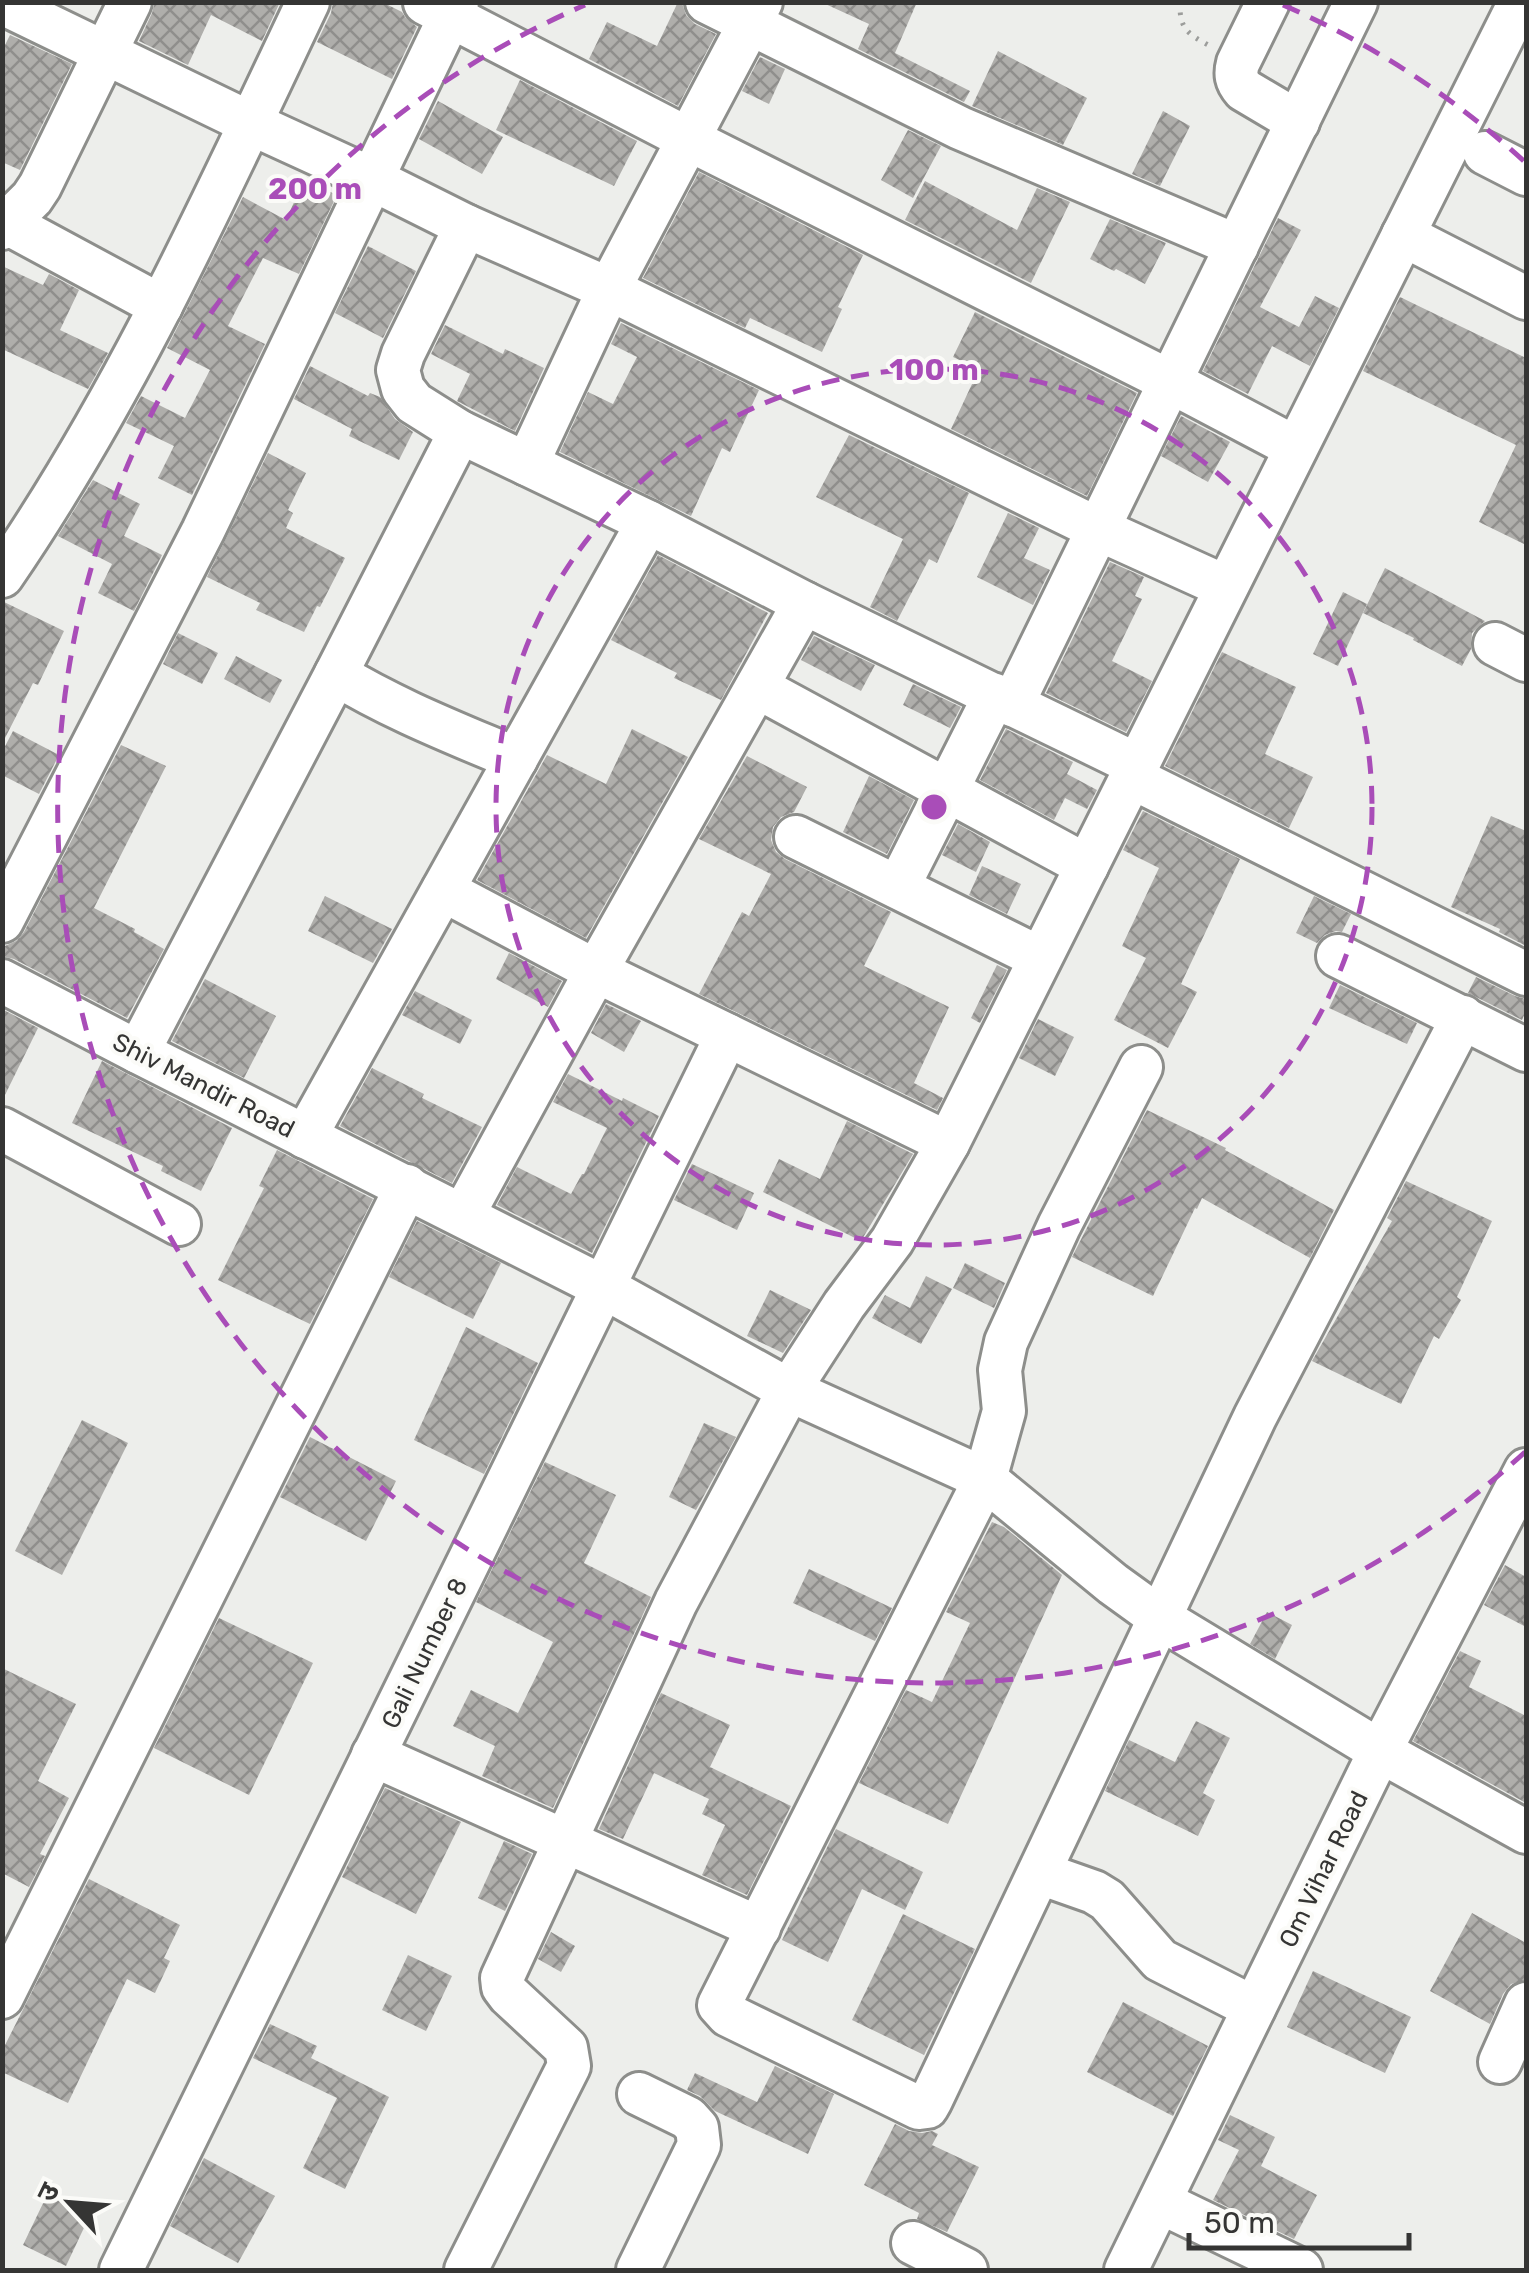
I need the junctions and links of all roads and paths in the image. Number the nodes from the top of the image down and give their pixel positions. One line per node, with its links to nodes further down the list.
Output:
1 (130, 2): 11 (street)
2 (308, 2): 14 (street)
3 (707, 2): 9 (street)
4 (1180, 2): 12 (path)
5 (1268, 2): 12 (street)
6 (1356, 2): 13 (street)
7 (2, 3): 11 (street)
8 (444, 7): 15 (street); 18 (street)
9 (756, 13): 15 (street); 22 (street)
10 (1516, 29): 21 (street)
11 (105, 52): 14 (street); 19 (street)
12 (1238, 63): 13 (street)
13 (1298, 122): 22 (street)
14 (250, 123): 18 (street); 25 (street)
15 (690, 140): 23 (street); 26 (street)
16 (1485, 153): 17 (street)
17 (1526, 174)
18 (372, 179): 20 (street); 45 (street)
19 (5, 226): 25 (street)
20 (466, 226): 23 (street); 27 (street)
21 (1403, 235): 24 (street); 28 (street)
22 (1237, 246): 26 (street)
23 (609, 290): 29 (street); 31 (street)
24 (1526, 298)
25 (161, 306): 32 (street)
26 (1171, 382): 28 (street); 31 (street)
27 (460, 432): 29 (street); 35 (street)
28 (1296, 448): 33 (street)
29 (527, 464): 30 (street)
30 (648, 522): 34 (street); 38 (street)
31 (1098, 529): 33 (street); 37 (street)
32 (2, 576)
33 (1226, 587): 39 (street)
34 (804, 603): 36 (street); 37 (street)
35 (336, 674): 38 (street); 54 (street)
36 (757, 687): 40 (street); 48 (street)
37 (1003, 700): 39 (street); 40 (street)
38 (516, 759): 44 (street)
39 (1134, 771): 42 (street); 49 (street)
40 (948, 791): 42 (street); 43 (street)
41 (796, 836): 43 (street)
42 (1087, 866): 47 (street)
43 (898, 887): 47 (street)
44 (443, 890): 48 (street); 57 (street)
45 (2, 922)
46 (1338, 956): 51 (street)
47 (1040, 958): 58 (street)
48 (596, 971): 52 (street); 60 (street)
49 (1526, 974)
50 (2, 981): 54 (street, Shiv Mandir Road)
51 (1463, 1017): 53 (street); 66 (street)
52 (727, 1035): 58 (street); 62 (street, Gali Number 8)
53 (1526, 1050)
54 (138, 1052): 57 (street, Shiv Mandir Road)
55 (1141, 1067): 65 (street)
56 (2, 1129): 61 (street)
57 (305, 1137): 59 (street, Shiv Mandir Road)
58 (948, 1143): 63 (street)
59 (407, 1186): 60 (street, Shiv Mandir Road); 73 (street)
60 (462, 1215): 62 (street, Shiv Mandir Road)
61 (179, 1224)
62 (605, 1288): 63 (street, Shiv Mandir Road); 68 (street, Gali Number 8)
63 (789, 1390): 65 (street, Shiv Mandir Road); 70 (street)
64 (1526, 1470): 67 (street, Om Vihar Road)
65 (985, 1479): 66 (street, Shiv Mandir Road); 72 (street)
66 (1160, 1618): 67 (street, Shiv Mandir Road); 71 (street)
67 (1380, 1751): 69 (street, Shiv Mandir Road); 75 (street, Om Vihar Road)
68 (373, 1754): 70 (street); 80 (street, Gali Number 8)
69 (1526, 1832)
70 (564, 1840): 72 (street); 81 (street)
71 (1040, 1874): 72 (street); 75 (street)
72 (759, 1928)
73 (2, 1997)
74 (1526, 2004): 76 (street)
75 (1254, 2008): 78 (street, Om Vihar Road)
76 (1500, 2062)
77 (639, 2094): 82 (street)
78 (1160, 2202): 84 (street, Om Vihar Road); 85 (street)
79 (913, 2244): 83 (street)
80 (121, 2270)
81 (466, 2270)
82 (638, 2270)
83 (966, 2270)
84 (1126, 2270)
85 (1301, 2270)

